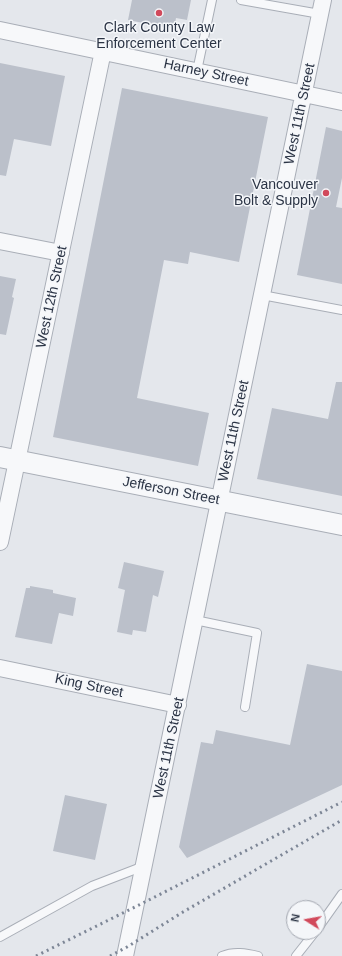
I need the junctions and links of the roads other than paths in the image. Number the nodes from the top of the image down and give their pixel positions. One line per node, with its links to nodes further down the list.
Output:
1 (212, 0): 6 (lane)
2 (241, 0): 3 (lane)
3 (322, 7): 7 (street, West 11th Street)
4 (0, 30): 5 (street, Harney Street)
5 (103, 51): 6 (street, Harney Street); 10 (street, West 12th Street)
6 (197, 71): 7 (street, Harney Street)
7 (304, 94): 8 (street, Harney Street); 11 (street, West 11th Street)
8 (342, 102)
9 (0, 241): 10 (street)
10 (61, 253): 13 (street, West 12th Street)
11 (262, 295): 12 (lane); 14 (street, West 11th Street)
12 (342, 310)
13 (9, 458): 14 (street, Jefferson Street); 16 (street, West 12th Street)
14 (220, 500): 15 (street, Jefferson Street); 17 (street, West 11th Street)
15 (342, 525)
16 (0, 542)
17 (195, 620): 19 (street, West 11th Street); 20 (lane)
18 (0, 668): 19 (street, King Street)
19 (178, 705): 21 (street, West 11th Street)
20 (245, 707)
21 (144, 866): 24 (lane); 26 (street, West 11th Street)
22 (342, 894): 23 (lane)
23 (326, 917)
24 (0, 937)
25 (309, 940): 29 (lane)
26 (125, 956)
27 (222, 956): 28 (lane)
28 (258, 956)
29 (296, 956)

